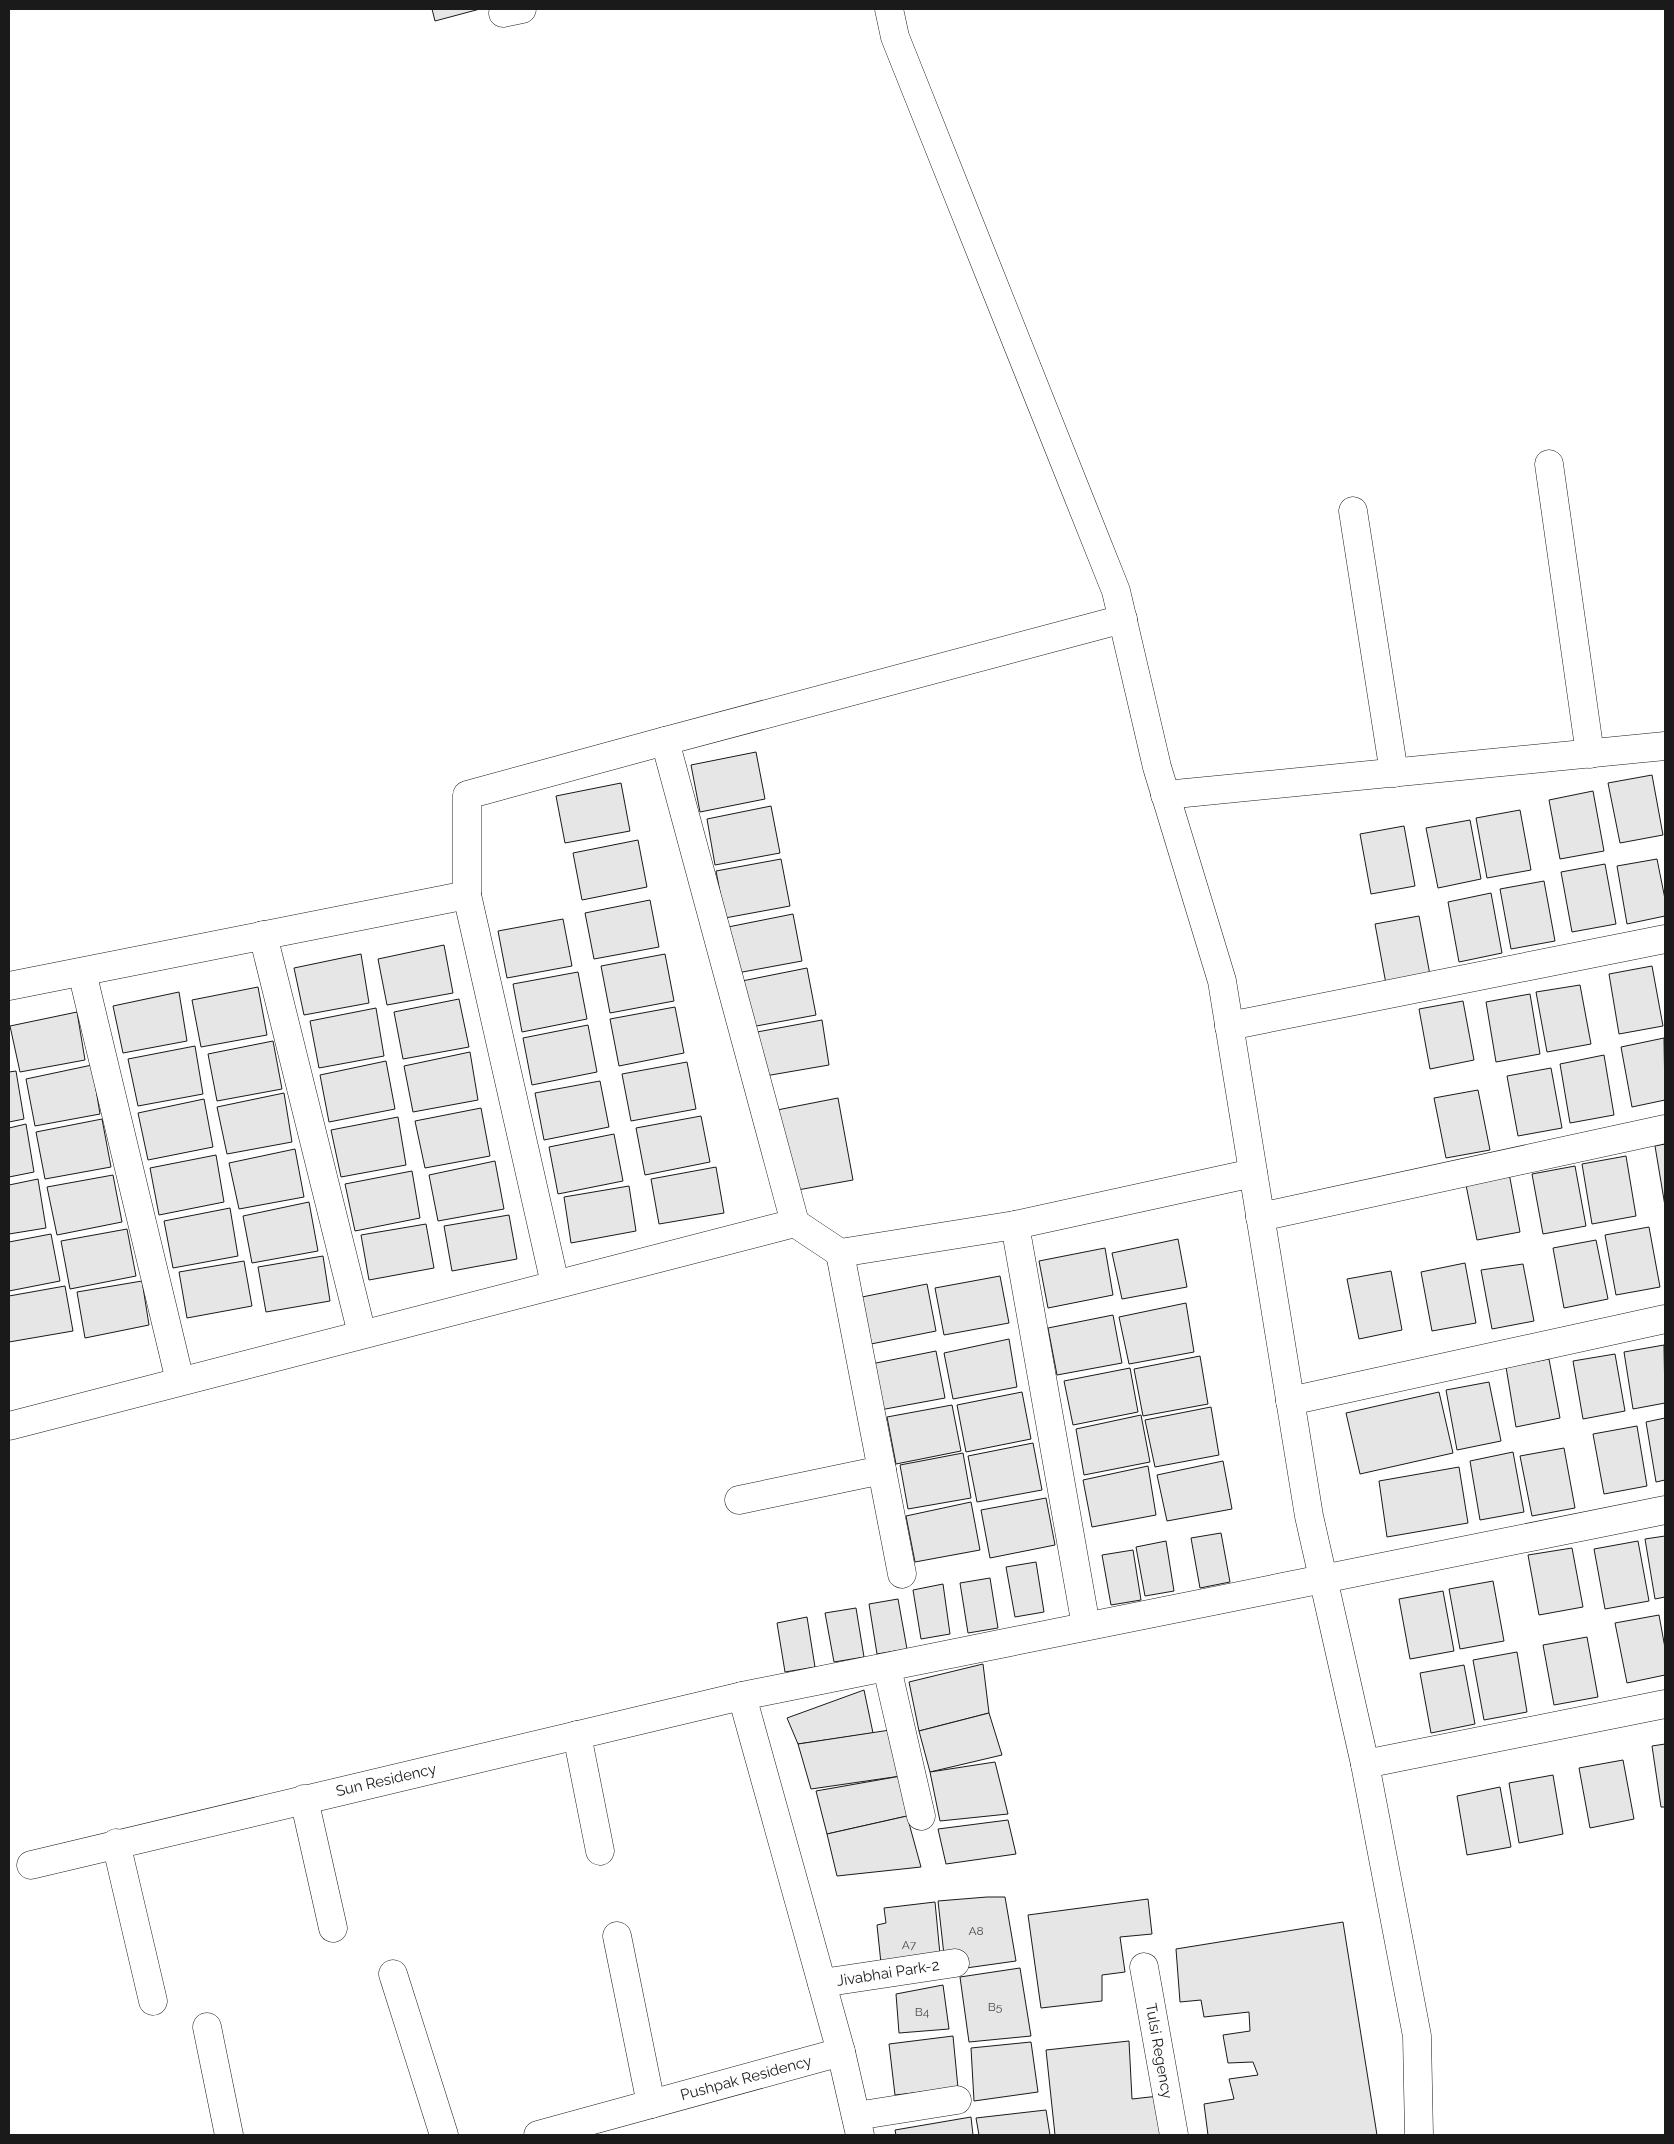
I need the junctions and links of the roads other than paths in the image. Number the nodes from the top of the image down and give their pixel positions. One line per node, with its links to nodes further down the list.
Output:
1 (889, 9): 4 (street)
2 (1549, 464): 7 (street)
3 (1353, 511): 8 (street)
4 (1123, 618): 5 (street); 9 (street)
5 (665, 741): 10 (street); 19 (street)
6 (1665, 746): 7 (street)
7 (1590, 754): 8 (street)
8 (1394, 772): 9 (street)
9 (1165, 795): 15 (street)
10 (467, 895): 11 (street); 22 (street)
11 (263, 935): 13 (street); 24 (street)
12 (1665, 939): 15 (street)
13 (82, 972): 14 (street); 25 (street)
14 (9, 986)
15 (1229, 1026): 17 (street)
16 (1665, 1129): 18 (street)
17 (1253, 1173): 18 (street); 20 (street)
18 (1260, 1217): 26 (street)
19 (795, 1223): 21 (street); 22 (street)
20 (1014, 1225): 21 (street); 33 (street)
21 (840, 1253): 28 (street)
22 (556, 1284): 24 (street)
23 (1665, 1319): 26 (street)
24 (362, 1334): 25 (street)
25 (180, 1381): 27 (street)
26 (1290, 1401): 32 (street)
27 (9, 1426)
28 (882, 1470): 29 (street); 31 (street)
29 (739, 1500)
30 (1665, 1510): 32 (street, Sun Residency)
31 (902, 1574)
32 (1323, 1578): 33 (street, Sun Residency); 38 (street)
33 (1086, 1626): 34 (street, Sun Residency)
34 (888, 1668): 35 (street, Sun Residency); 40 (street)
35 (742, 1696): 37 (street, Sun Residency); 49 (street)
36 (1665, 1704): 38 (street)
37 (577, 1735): 39 (street, Sun Residency); 42 (street)
38 (1364, 1764): 60 (street)
39 (304, 1799): 41 (street, Sun Residency); 44 (street)
40 (921, 1816)
41 (116, 1843): 43 (street, Sun Residency); 50 (street)
42 (600, 1851)
43 (31, 1864)
44 (333, 1928)
45 (617, 1936): 54 (street)
46 (955, 1963): 49 (street, Jivabhai Park-2)
47 (1144, 1967): 59 (street, Tulsi Regency)
48 (392, 1974): 57 (street)
49 (822, 1983): 52 (street)
50 (153, 2001)
51 (207, 2027): 56 (street)
52 (841, 2052): 54 (street, Pushpak Residency); 55 (street)
53 (957, 2100): 55 (street)
54 (651, 2104): 58 (street, Pushpak Residency)
55 (858, 2126)
56 (229, 2135)
57 (444, 2135)
58 (538, 2135)
59 (1174, 2135)
60 (1419, 2135)

